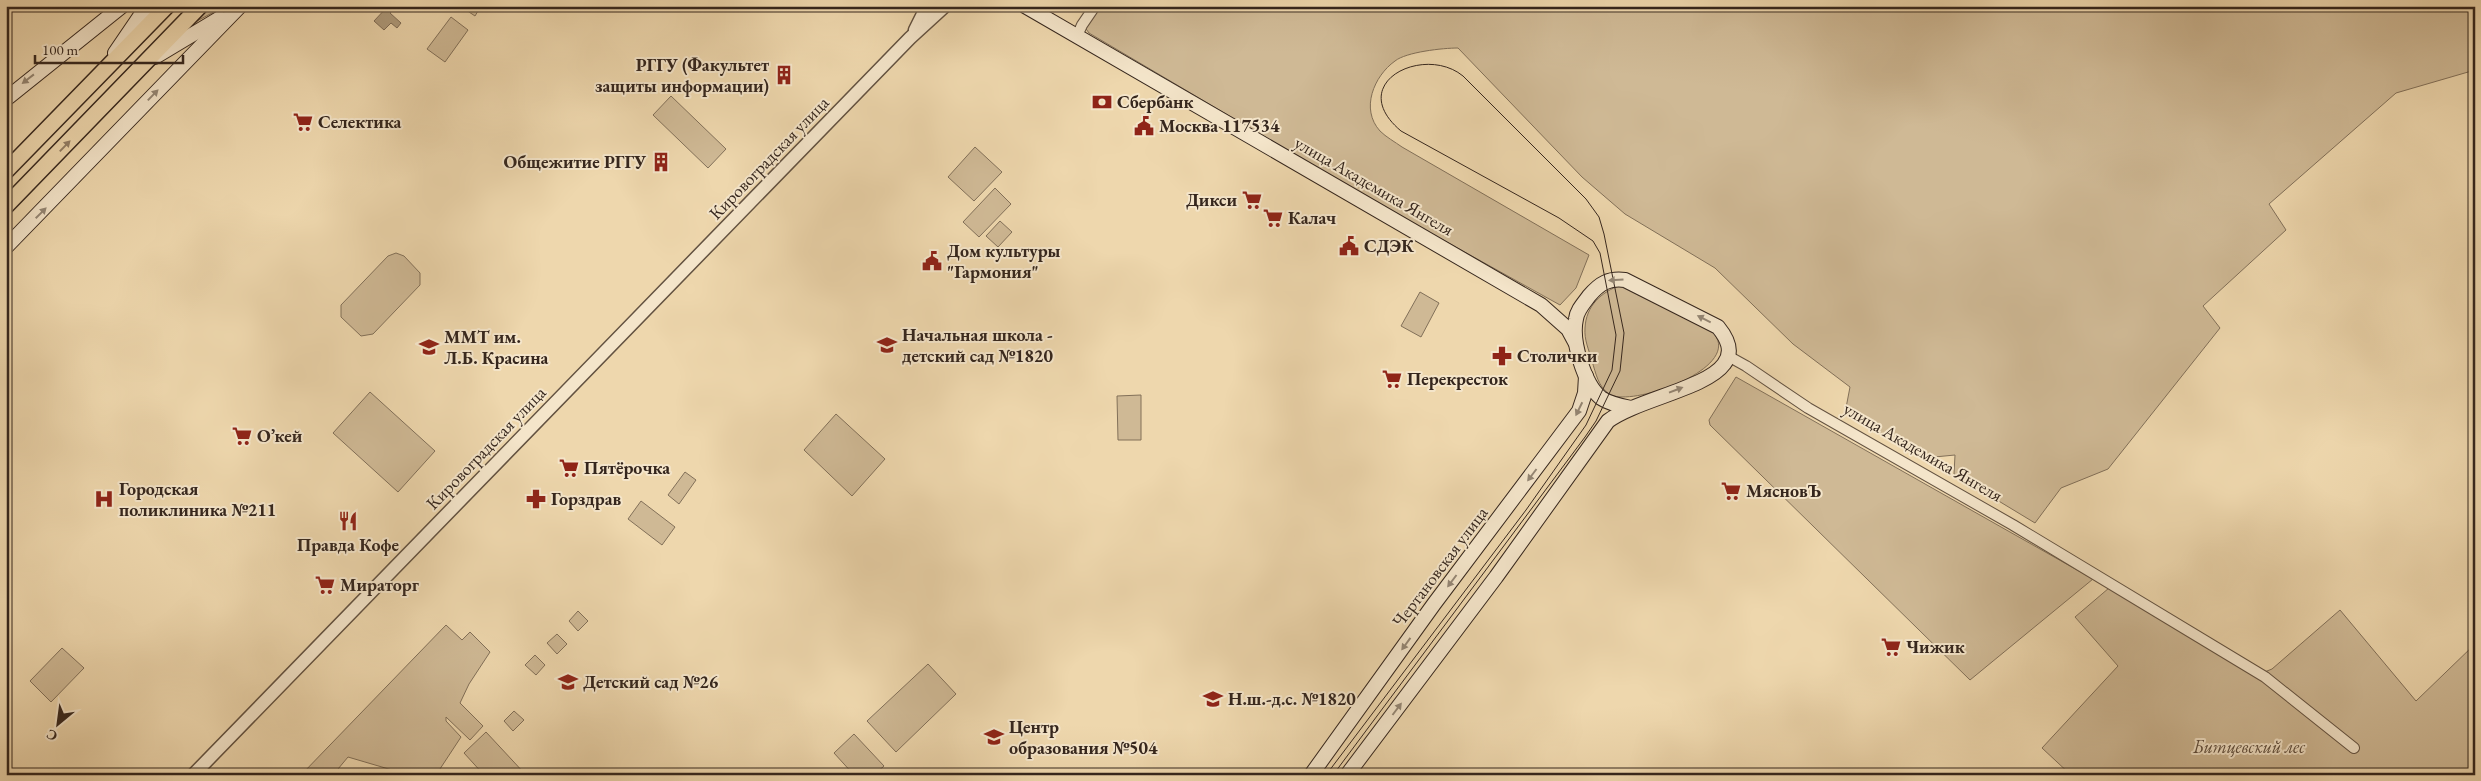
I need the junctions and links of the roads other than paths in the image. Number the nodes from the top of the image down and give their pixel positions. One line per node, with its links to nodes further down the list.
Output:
1 (122, 6): 14 (main road, one-way to 14)
2 (147, 6): 13 (main road)
3 (167, 6): 13 (main road)
4 (200, 6): 12 (main road)
5 (238, 6): 12 (main road); 17 (main road, one-way to 5)
6 (927, 6): 11 (street, Кировоградская улица)
7 (945, 6): 11 (street, Кировоградская улица)
8 (1095, 6): 10 (street)
9 (1029, 7): 10 (main road, улица Академика Янгеля)
10 (1078, 36): 19 (main road, улица Академика Янгеля)
11 (910, 38): 25 (street, Кировоградская улица)
12 (146, 63): 16 (main road, one-way to 12)
13 (102, 72): 15 (main road)
14 (6, 99)
15 (6, 170)
16 (6, 206)
17 (6, 247)
18 (1595, 288): 19 (main road); 20 (main road, Чертановская улица); 21 (main road, one-way to 18)
19 (1541, 305): 20 (main road)
20 (1575, 343): 22 (main road, Чертановская улица)
21 (1728, 356): 23 (main road, one-way to 21); 24 (street, улица Академика Янгеля)
22 (1586, 376): 23 (main road, Чертановская улица); 26 (main road, Чертановская улица, one-way to 26)
23 (1630, 408): 27 (main road, one-way to 23)
24 (2354, 748)
25 (193, 775)
26 (1310, 775)
27 (1347, 775)

